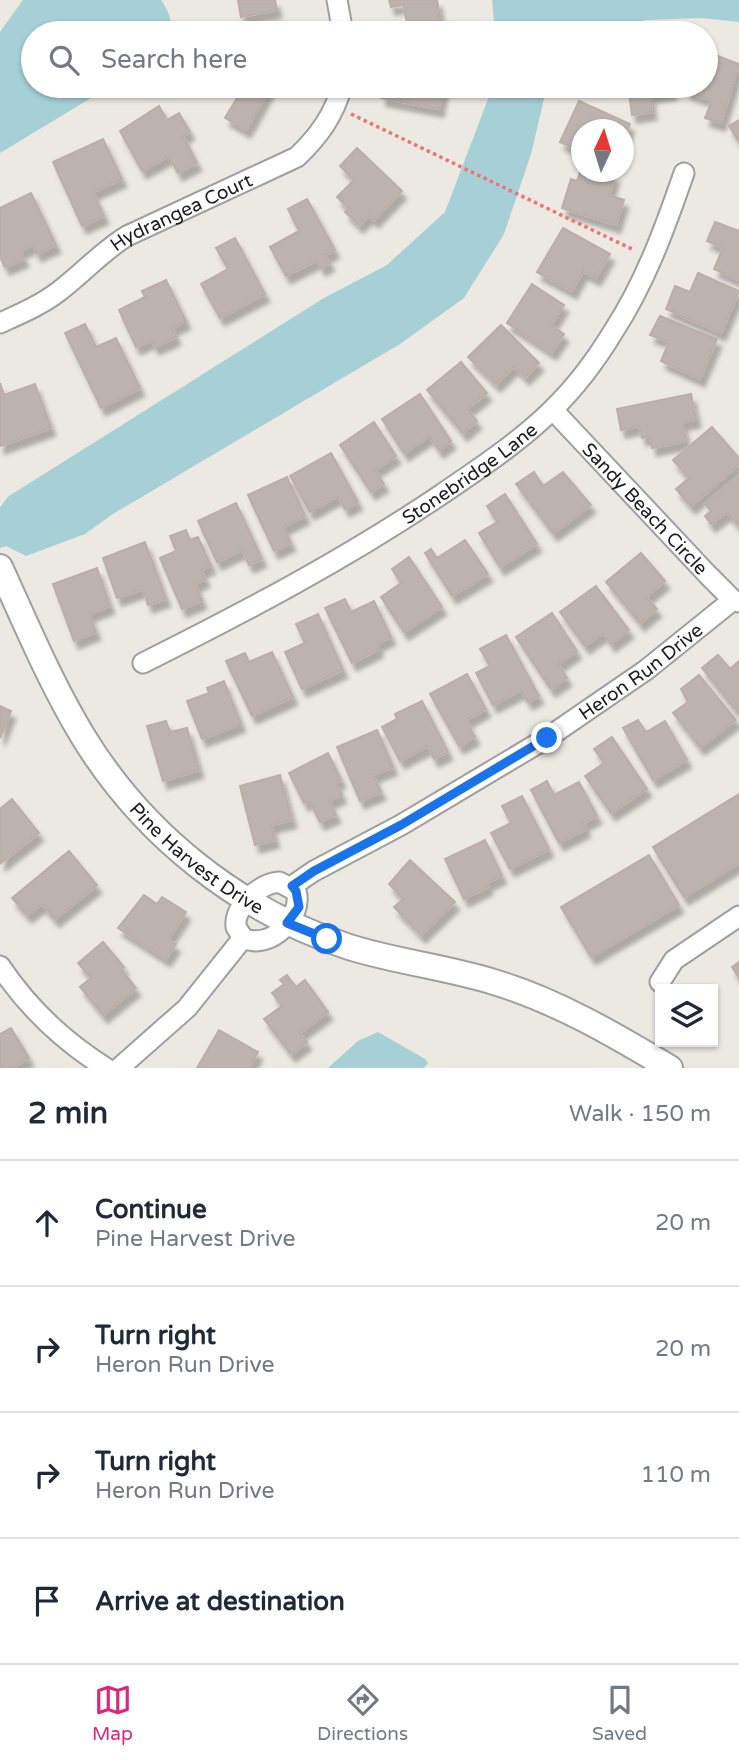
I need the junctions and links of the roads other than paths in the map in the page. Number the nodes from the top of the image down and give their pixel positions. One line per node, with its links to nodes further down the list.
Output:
1 (337, 0): 2 (street)
2 (341, 21)
3 (338, 98): 5 (street, Hydrangea Court)
4 (684, 173): 6 (street, Stonebridge Lane)
5 (0, 323)
6 (553, 410): 8 (street, Sandy Beach Circle); 9 (street, Stonebridge Lane)
7 (0, 567): 11 (street, Pine Harvest Drive)
8 (736, 601): 10 (street, Heron Run Drive)
9 (143, 663)
10 (292, 886): 11 (street, Heron Run Drive); 13 (street)
11 (247, 901): 13 (street, Pine Harvest Drive); 14 (street)
12 (739, 916): 16 (street)
13 (287, 923): 14 (street); 19 (street, Pine Harvest Drive)
14 (243, 938): 18 (street)
15 (0, 966): 17 (street)
16 (660, 982)
17 (106, 1068)
18 (118, 1068)
19 (670, 1068)

